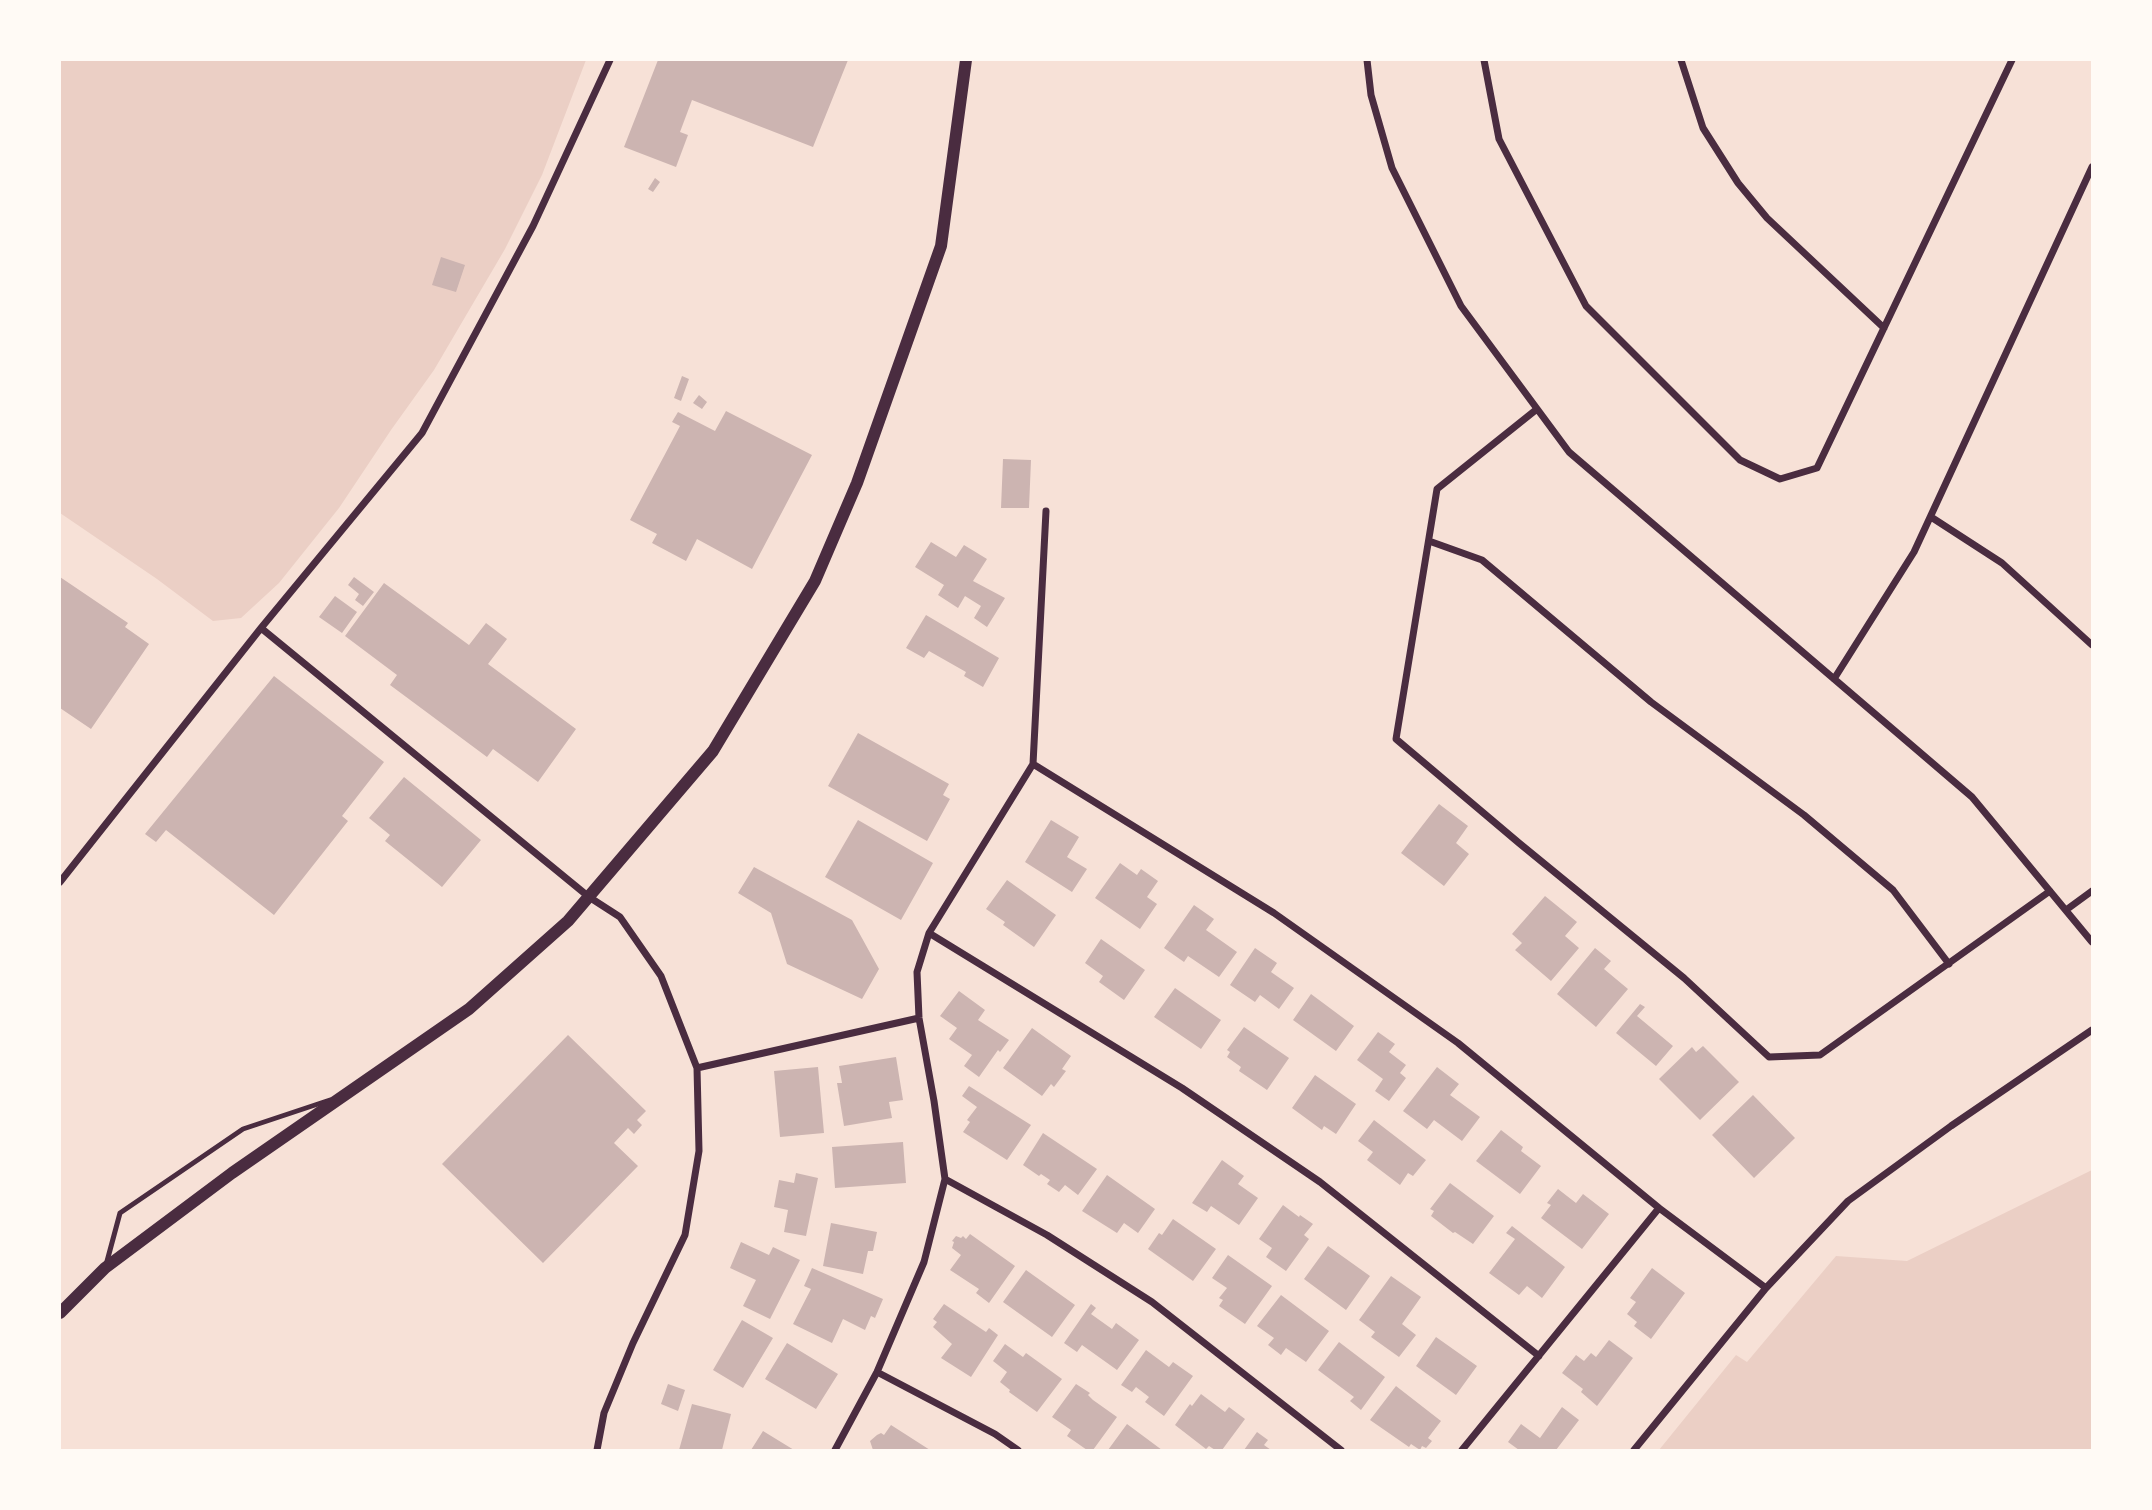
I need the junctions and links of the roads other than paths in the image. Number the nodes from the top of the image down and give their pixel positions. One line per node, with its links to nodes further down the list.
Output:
1 (610, 60): 13 (street)
2 (966, 60): 20 (street)
3 (1367, 60): 9 (street)
4 (1484, 60): 8 (street)
5 (1681, 60): 8 (street)
6 (2012, 60): 8 (street)
7 (2092, 167): 11 (street)
8 (1884, 328)
9 (1537, 409): 12 (street); 15 (street)
10 (1046, 511): 16 (street)
11 (1931, 517): 14 (street); 15 (street)
12 (1429, 541): 24 (street); 24 (street)
13 (261, 628): 17 (street); 20 (street)
14 (2092, 645)
15 (1834, 679): 18 (street)
16 (1033, 764): 22 (street); 30 (street)
17 (60, 882)
18 (2050, 891): 21 (street); 24 (street)
19 (2092, 891): 21 (street)
20 (589, 897): 27 (street); 28 (street)
21 (2066, 910): 23 (street)
22 (929, 933): 25 (street); 34 (street)
23 (2092, 942)
24 (1949, 964)
25 (919, 1018): 27 (street); 29 (street)
26 (2092, 1030): 32 (street)
27 (697, 1068): 36 (street)
28 (347, 1094): 31 (street); 31 (lane)
29 (945, 1179): 35 (street); 39 (street)
30 (1659, 1208): 32 (street); 34 (street)
31 (105, 1268): 33 (street)
32 (1766, 1288): 41 (street)
33 (60, 1313)
34 (1539, 1356): 40 (street)
35 (877, 1372): 37 (street); 38 (street)
36 (597, 1451)
37 (835, 1451)
38 (1018, 1451)
39 (1341, 1451)
40 (1462, 1451)
41 (1633, 1451)

